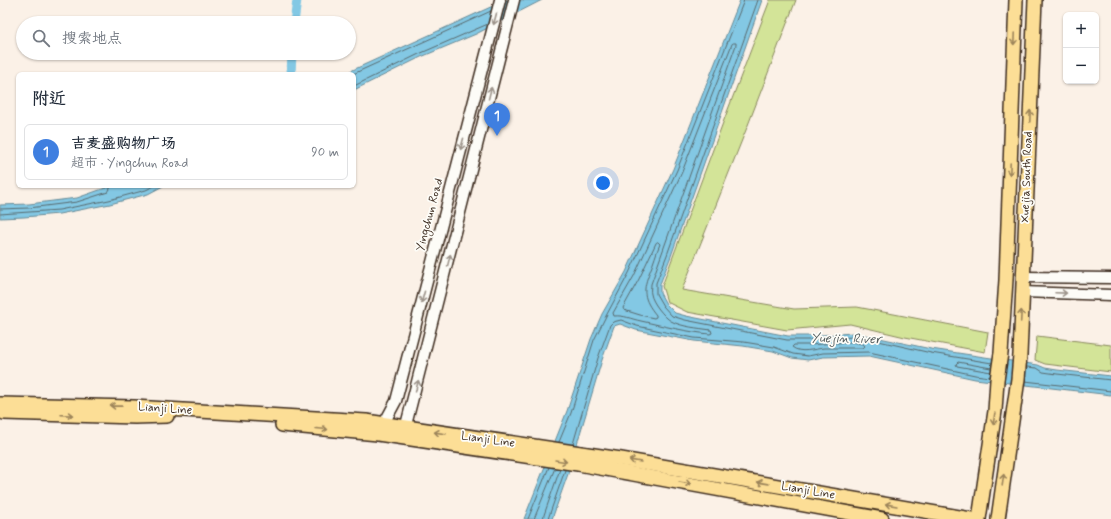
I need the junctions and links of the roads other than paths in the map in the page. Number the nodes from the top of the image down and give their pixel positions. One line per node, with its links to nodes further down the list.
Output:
1 (500, 0): 11 (street, Yingchun Road, one-way to 11)
2 (514, 0): 12 (street, one-way to 2)
3 (1016, 0): 16 (main road, Xuejia South Road, one-way to 16)
4 (1035, 0): 5 (main road, Xuejia South Road, one-way to 4)
5 (1023, 277): 6 (street); 7 (main road, Xuejia South Road)
6 (1111, 278)
7 (1022, 292): 8 (street, one-way to 8); 17 (main road, Xuejia South Road, one-way to 7)
8 (1111, 295)
9 (0, 404): 11 (main road, Lianji Line, one-way to 9)
10 (0, 413): 11 (main road, Lianji Line, one-way to 11)
11 (381, 429): 12 (main road, Lianji Line)
12 (405, 432): 13 (main road, Lianji Line)
13 (580, 459): 14 (main road, Lianji Line, one-way to 14); 15 (main road, Lianji Line, one-way to 13)
14 (882, 519)
15 (971, 519)
16 (979, 519)
17 (998, 519)

